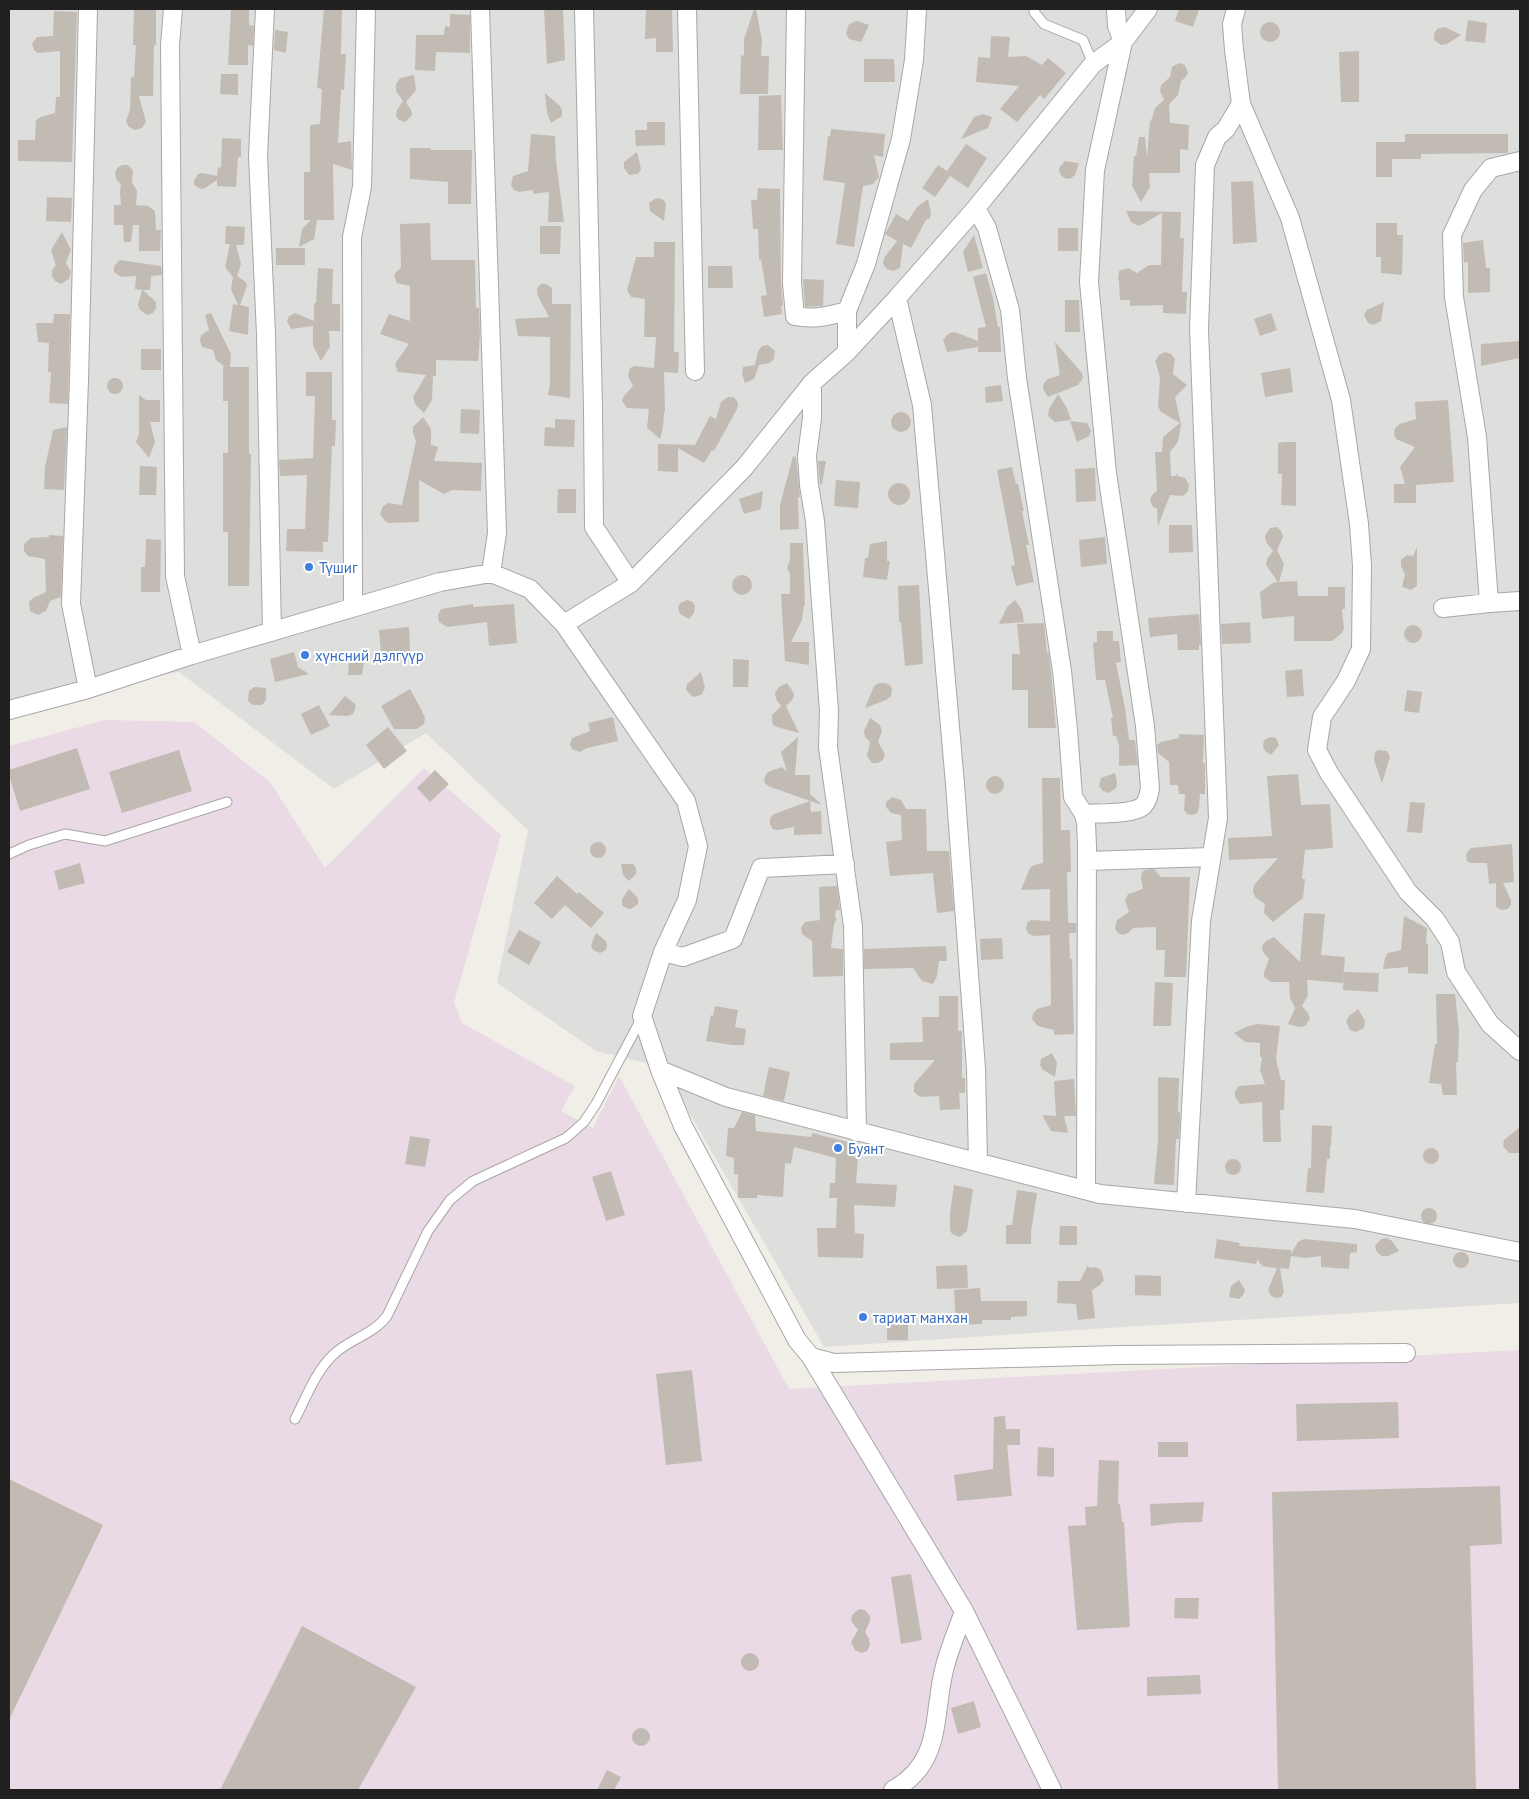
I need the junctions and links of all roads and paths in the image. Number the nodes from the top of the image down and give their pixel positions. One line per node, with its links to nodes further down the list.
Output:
1 (88, 9): 33 (street)
2 (173, 9): 32 (street)
3 (265, 9): 31 (street)
4 (366, 9): 28 (street)
5 (480, 9): 24 (street)
6 (584, 9): 25 (street)
7 (687, 9): 22 (street)
8 (796, 9): 20 (street)
9 (917, 9): 20 (street)
10 (1035, 9): 15 (lane)
11 (1116, 9): 14 (street)
12 (1148, 9): 14 (street)
13 (1236, 9): 16 (street)
14 (1123, 42): 15 (street); 36 (street)
15 (1094, 64): 18 (street)
16 (1241, 104): 38 (street); 43 (street)
17 (1520, 161): 27 (street)
18 (976, 208): 19 (street); 36 (street)
19 (898, 298): 21 (street); 46 (street)
20 (847, 311): 21 (street)
21 (847, 352): 23 (street)
22 (694, 370)
23 (812, 383): 25 (street); 40 (street)
24 (491, 574): 28 (street); 30 (street)
25 (631, 583): 30 (street)
26 (1520, 601): 27 (street)
27 (1489, 602): 29 (street)
28 (353, 607): 31 (street)
29 (1443, 608)
30 (564, 624): 41 (street)
31 (272, 632): 32 (street)
32 (192, 655): 33 (street)
33 (88, 689): 34 (street)
34 (9, 710)
35 (227, 802): 37 (lane)
36 (1084, 814): 39 (street)
37 (9, 854)
38 (1211, 857): 39 (street); 48 (street)
39 (1087, 861): 47 (street)
40 (845, 864): 41 (street); 45 (street)
41 (663, 952): 42 (street)
42 (642, 1016): 44 (street); 52 (lane)
43 (1520, 1051)
44 (660, 1070): 45 (street); 51 (street)
45 (858, 1132): 46 (street)
46 (978, 1162): 47 (street)
47 (1086, 1190): 48 (street)
48 (1186, 1203): 49 (street)
49 (1520, 1252)
50 (1406, 1353): 51 (street)
51 (811, 1357): 53 (street)
52 (296, 1418)
53 (964, 1611): 54 (street); 55 (street)
54 (893, 1790)
55 (1052, 1790)

